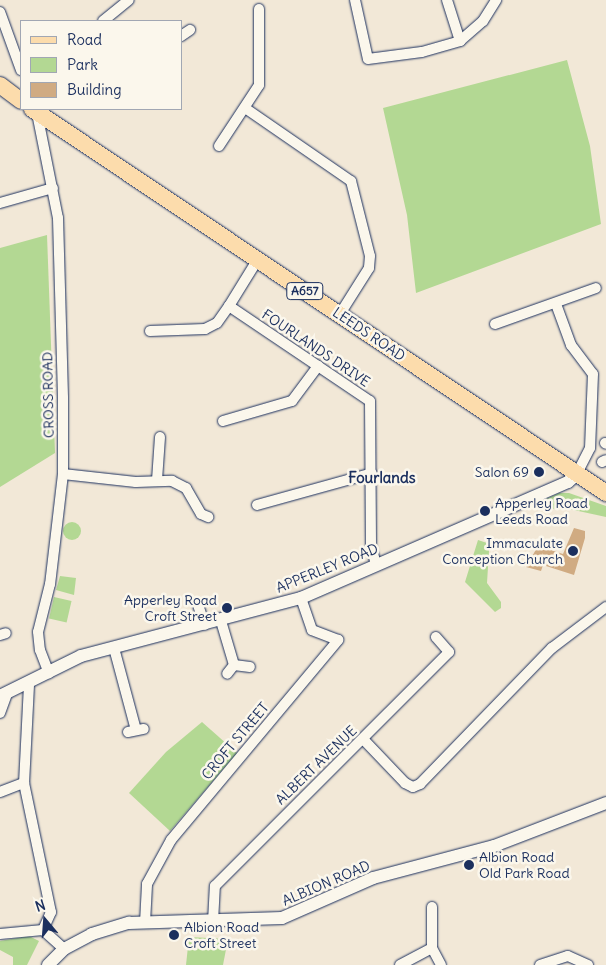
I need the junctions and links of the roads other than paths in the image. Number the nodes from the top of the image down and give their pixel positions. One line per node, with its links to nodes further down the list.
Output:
1 (129, 0): 7 (street)
2 (355, 0): 8 (street)
3 (447, 0): 8 (street)
4 (496, 0): 8 (street)
5 (259, 9): 12 (street)
6 (0, 12): 9 (street)
7 (104, 20)
8 (460, 41)
9 (20, 67)
10 (0, 85): 11 (main road)
11 (20, 100)
12 (246, 108): 14 (street); 21 (street)
13 (35, 111): 15 (street, CROSS ROAD); 17 (main road, LEEDS ROAD / A657)
14 (219, 146)
15 (53, 188): 16 (street); 28 (street, CROSS ROAD)
16 (0, 203)
17 (258, 259): 20 (street); 21 (main road, LEEDS ROAD / A657)
18 (596, 288): 19 (street)
19 (556, 304): 22 (street); 29 (street)
20 (229, 306): 23 (street); 24 (street, FOURLANDS DRIVE)
21 (340, 314): 29 (main road, LEEDS ROAD / A657)
22 (495, 324)
23 (150, 331)
24 (318, 366): 25 (street); 27 (street, FOURLANDS DRIVE)
25 (222, 420)
26 (160, 437): 30 (street)
27 (372, 473): 32 (street); 34 (street, FOURLANDS DRIVE)
28 (63, 474): 30 (street); 44 (street, CROSS ROAD)
29 (577, 474): 31 (main road, LEEDS ROAD / A657); 34 (street, APPERLEY ROAD)
30 (157, 480): 33 (street)
31 (606, 493)
32 (256, 505)
33 (208, 517)
34 (376, 565): 35 (street, APPERLEY ROAD)
35 (301, 598): 38 (street, APPERLEY ROAD); 56 (street, CROFT STREET)
36 (198, 605): 39 (street)
37 (606, 606): 50 (street)
38 (221, 621): 39 (street, APPERLEY ROAD); 42 (street)
39 (205, 625): 41 (street, APPERLEY ROAD)
40 (436, 637): 50 (street, ALBERT AVENUE)
41 (114, 648): 44 (street, APPERLEY ROAD); 49 (street)
42 (234, 665): 43 (street); 45 (street)
43 (250, 666)
44 (49, 674): 46 (street, APPERLEY ROAD)
45 (227, 674)
46 (29, 685): 47 (street, APPERLEY ROAD); 51 (street)
47 (4, 695): 48 (street)
48 (0, 714)
49 (136, 731)
50 (363, 739): 55 (street, ALBERT AVENUE)
51 (24, 782): 52 (street); 57 (street)
52 (0, 792)
53 (606, 803): 55 (street, ALBION ROAD)
54 (432, 907): 59 (street)
55 (213, 922): 56 (street, ALBION ROAD)
56 (145, 923): 60 (street, ALBION ROAD)
57 (43, 930): 58 (street); 60 (street)
58 (0, 934)
59 (432, 948): 62 (street); 63 (street)
60 (64, 950): 61 (street, ALBION ROAD)
61 (48, 965)
62 (400, 965)
63 (441, 965)
64 (540, 965): 65 (street)
65 (588, 965)

